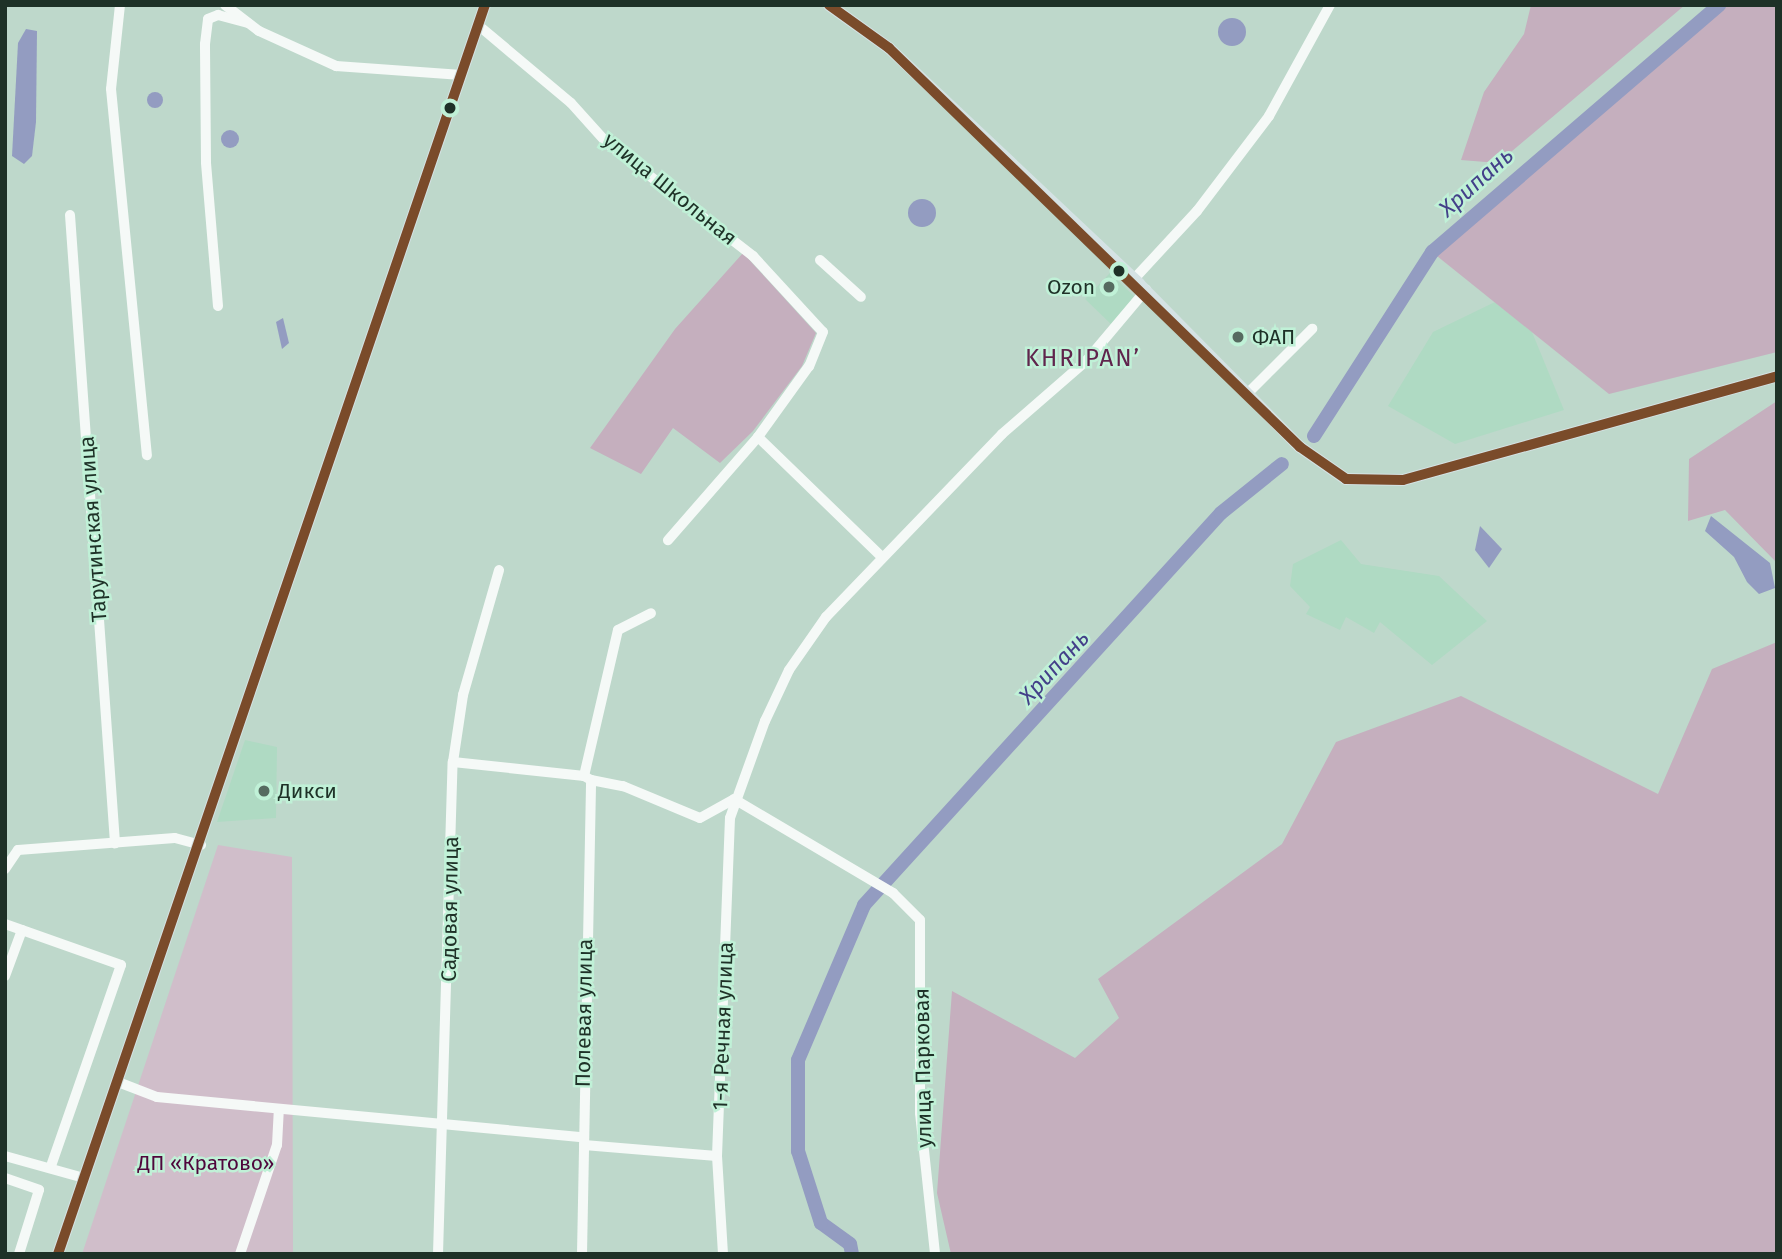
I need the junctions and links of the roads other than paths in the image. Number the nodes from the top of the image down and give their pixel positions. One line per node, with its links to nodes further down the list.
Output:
1 (120, 5): 19 (street)
2 (225, 5): 6 (street)
3 (485, 5): 7 (main road)
4 (829, 5): 11 (main road)
5 (1330, 5): 11 (street)
6 (248, 23): 8 (street); 14 (street)
7 (478, 25): 8 (main road); 18 (street, улица Школьная)
8 (461, 75): 28 (main road)
9 (70, 215): 27 (street, Тарутинская улица)
10 (820, 260): 13 (street)
11 (1134, 279): 12 (main road)
12 (1146, 290): 17 (main road); 21 (street)
13 (861, 297)
14 (218, 306)
15 (1312, 329): 17 (street)
16 (1777, 376): 17 (main road)
17 (1248, 393)
18 (758, 437): 20 (street); 21 (street)
19 (147, 455)
20 (668, 540)
21 (882, 557): 26 (street)
22 (499, 570): 24 (street, Садовая улица)
23 (650, 613): 25 (street, Полевая улица)
24 (453, 762): 25 (street); 35 (street, Садовая улица)
25 (587, 778): 26 (street); 36 (street, Полевая улица)
26 (734, 799): 38 (street, 1-я Речная улица); 48 (street, улица Парковая)
27 (115, 843): 28 (street); 29 (street)
28 (201, 845): 33 (main road)
29 (5, 869)
30 (5, 924): 31 (street)
31 (22, 930): 32 (street); 39 (street)
32 (5, 976)
33 (118, 1082): 34 (street); 41 (main road)
34 (279, 1111): 35 (street); 44 (street)
35 (446, 1127): 36 (street); 45 (street, Садовая улица)
36 (583, 1141): 38 (street); 46 (street, Полевая улица)
37 (5, 1156): 39 (street)
38 (717, 1156): 47 (street, 1-я Речная улица)
39 (51, 1166): 41 (street)
40 (5, 1178): 42 (street)
41 (84, 1178): 43 (main road)
42 (19, 1254)
43 (58, 1254)
44 (240, 1254)
45 (438, 1254)
46 (582, 1254)
47 (723, 1254)
48 (935, 1254)

